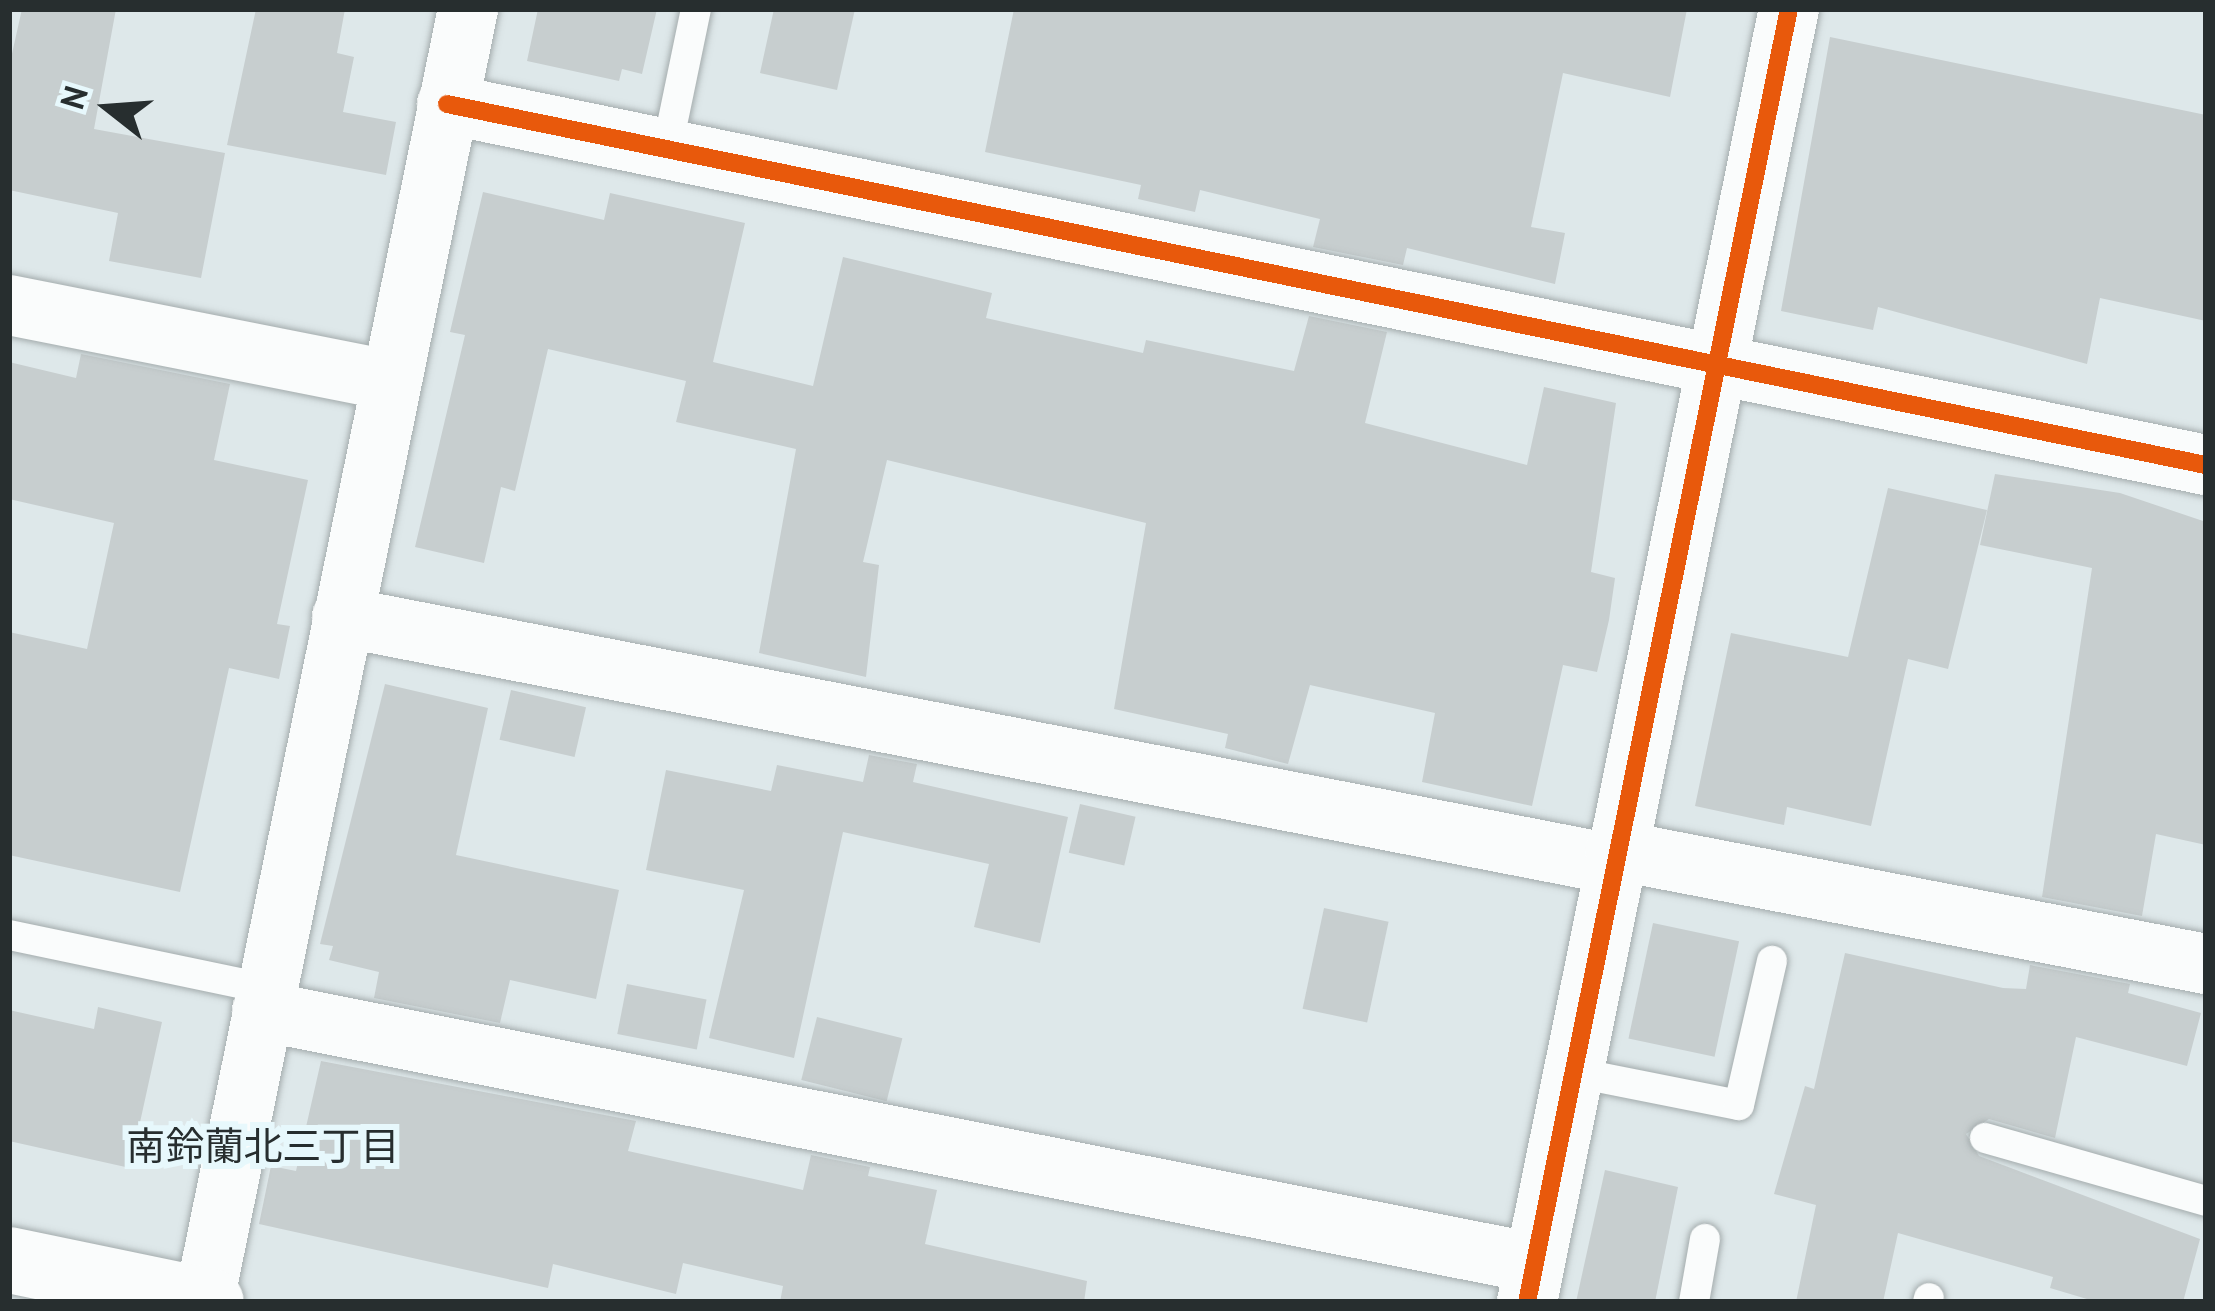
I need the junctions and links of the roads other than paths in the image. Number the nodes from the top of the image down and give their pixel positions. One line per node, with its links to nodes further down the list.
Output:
1 (468, 9): 4 (street)
2 (696, 9): 5 (lane)
3 (1789, 9): 7 (street)
4 (447, 104): 5 (street); 8 (street)
5 (668, 149): 7 (street)
6 (9, 305): 8 (street)
7 (1717, 364): 9 (street); 11 (street)
8 (388, 380): 10 (street)
9 (2206, 465)
10 (342, 617): 11 (street); 15 (street)
11 (1613, 857): 14 (street); 16 (street)
12 (9, 934): 15 (lane)
13 (1772, 961): 16 (lane)
14 (2206, 964)
15 (264, 1000): 21 (street); 22 (street)
16 (1572, 1072): 21 (street)
17 (1984, 1138): 18 (lane)
18 (2206, 1201)
19 (1706, 1239): 23 (lane)
20 (25, 1276): 22 (street)
21 (1531, 1283)
22 (208, 1301)
23 (1694, 1302)

